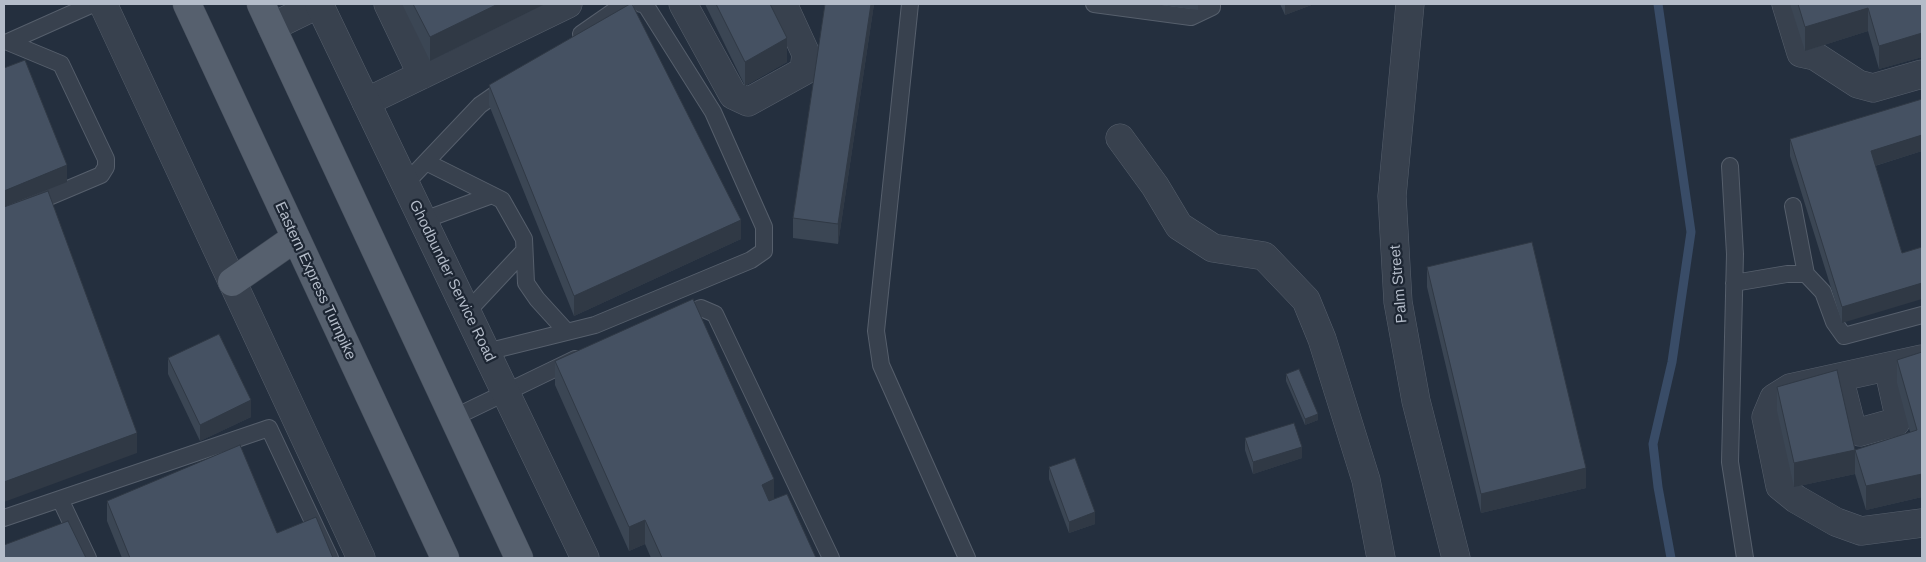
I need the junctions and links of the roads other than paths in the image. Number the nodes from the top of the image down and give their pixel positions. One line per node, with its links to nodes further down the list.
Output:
1 (93, 4): 28 (lane)
2 (103, 4): 33 (street)
3 (187, 4): 30 (main road, Eastern Express Turnpike)
4 (319, 4): 16 (street); 21 (street, Ghodbunder Service Road)
5 (388, 4): 19 (street)
6 (568, 4): 19 (street)
7 (624, 4): 17 (lane)
8 (641, 4): 38 (lane)
9 (683, 4): 10 (street)
10 (783, 4)
11 (910, 4): 56 (lane)
12 (1094, 4): 13 (lane)
13 (1212, 4)
14 (1410, 4): 58 (street, Palm Street)
15 (1786, 4): 18 (street)
16 (269, 12): 45 (main road)
17 (568, 43)
18 (1922, 74)
19 (422, 75): 21 (street)
20 (520, 77): 23 (lane)
21 (366, 102): 25 (street, Ghodbunder Service Road)
22 (1120, 138): 57 (street)
23 (426, 162): 25 (lane); 26 (lane)
24 (1730, 166): 34 (lane)
25 (406, 184): 29 (street, Ghodbunder Service Road)
26 (492, 194): 29 (lane); 31 (lane)
27 (1793, 206): 32 (lane)
28 (4, 216)
29 (424, 220): 35 (street, Ghodbunder Service Road)
30 (295, 238): 33 (main road); 52 (main road, Eastern Express Turnpike)
31 (524, 251): 35 (lane); 38 (lane)
32 (1806, 274): 34 (lane); 36 (lane)
33 (232, 282): 49 (street)
34 (1734, 283): 59 (lane)
35 (467, 312): 39 (street, Ghodbunder Service Road)
36 (1922, 315)
37 (665, 323): 55 (lane)
38 (567, 332): 39 (lane)
39 (486, 352): 44 (street, Ghodbunder Service Road)
40 (592, 352): 44 (lane)
41 (1922, 360): 42 (street)
42 (1888, 367): 43 (street); 43 (street)
43 (1840, 377): 48 (street)
44 (506, 392): 45 (lane); 54 (street, Ghodbunder Service Road)
45 (453, 418): 53 (main road)
46 (60, 499): 47 (lane); 50 (lane); 51 (lane)
47 (4, 518)
48 (1922, 523)
49 (356, 557)
50 (88, 558)
51 (330, 558)
52 (446, 558)
53 (519, 558)
54 (585, 558)
55 (831, 558)
56 (967, 558)
57 (1381, 558)
58 (1456, 558)
59 (1745, 558)

